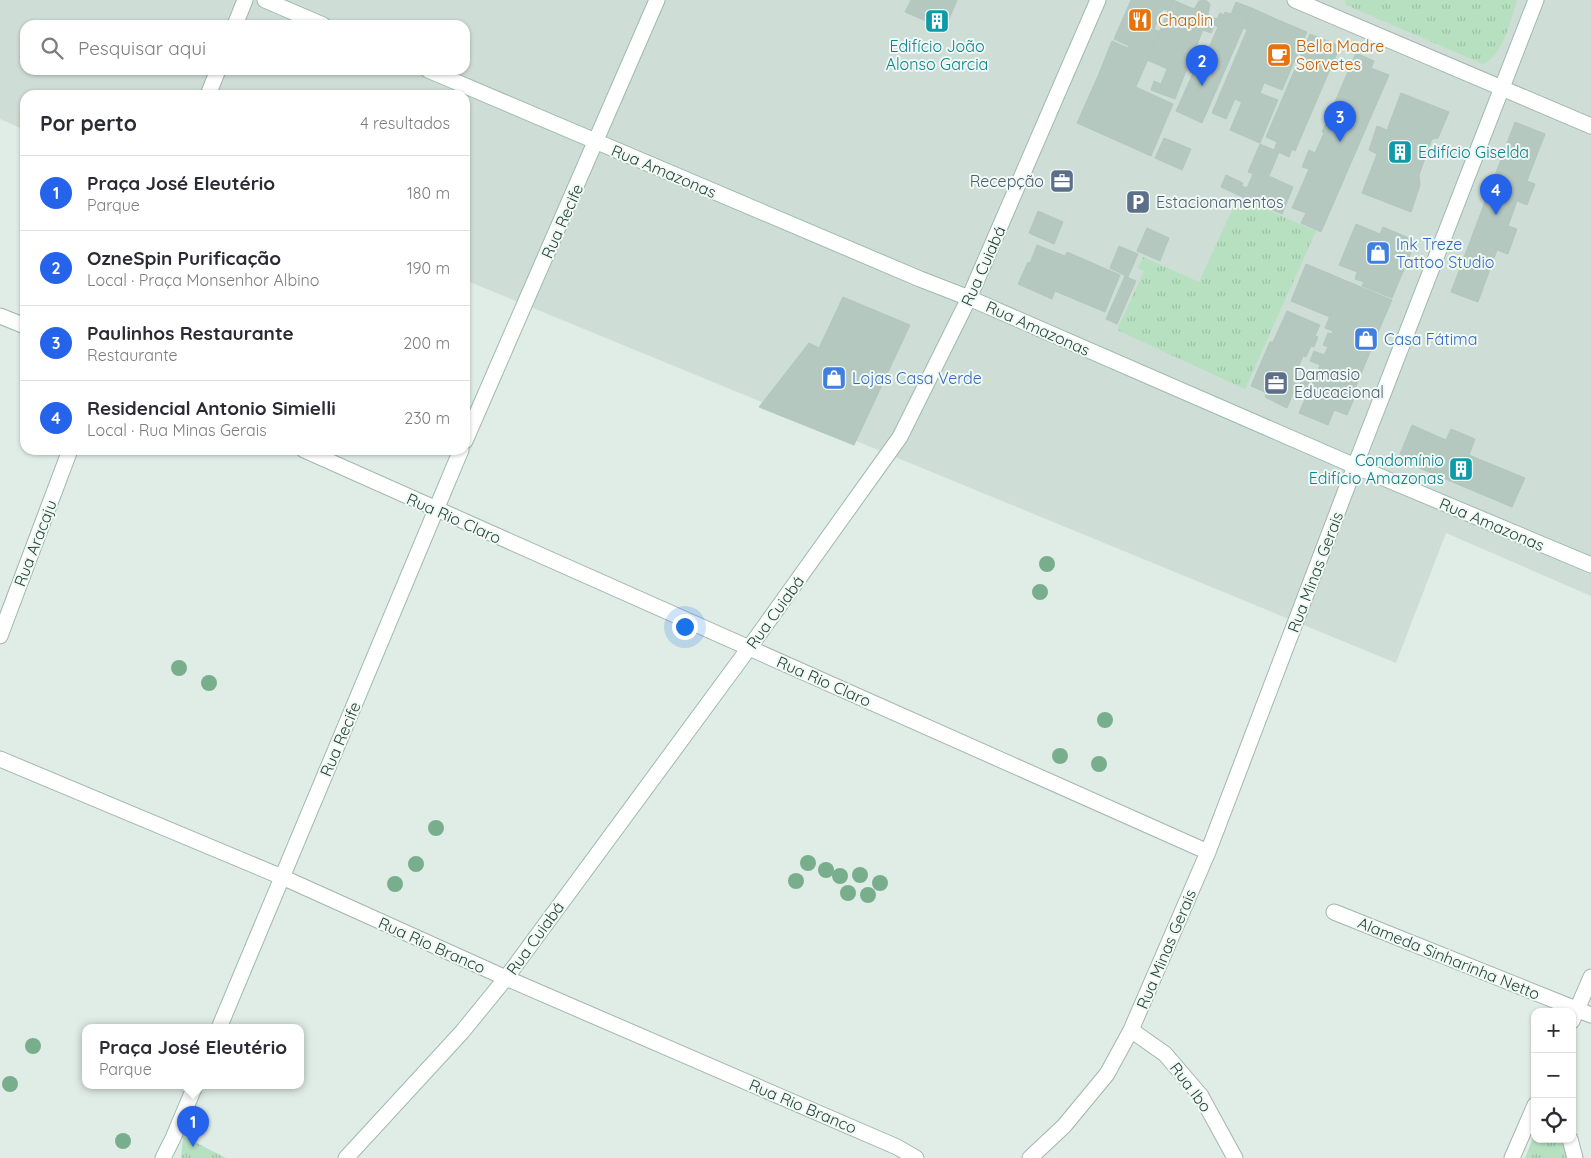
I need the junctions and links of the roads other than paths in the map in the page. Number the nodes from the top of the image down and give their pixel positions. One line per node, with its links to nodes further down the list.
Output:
1 (245, 0): 7 (street)
2 (265, 0): 8 (street)
3 (657, 0): 14 (street, Rua Recife)
4 (1098, 0): 15 (street, Rua Cuiabá)
5 (1296, 0): 11 (street)
6 (1536, 0): 11 (street, Rua Minas Gerais)
7 (238, 20)
8 (311, 20)
9 (216, 75): 12 (street)
10 (440, 75): 14 (street, Rua Amazonas)
11 (1501, 88): 13 (street); 22 (street, Rua Minas Gerais)
12 (210, 90)
13 (1591, 126)
14 (596, 142): 15 (street, Rua Amazonas); 18 (street, Rua Recife)
15 (969, 298): 22 (street, Rua Amazonas); 26 (street, Rua Cuiabá)
16 (0, 316): 17 (street)
17 (20, 324)
18 (470, 430)
19 (68, 455): 25 (street, Rua Aracaju)
20 (315, 455): 23 (street, Rua Rio Claro)
21 (459, 455): 23 (street, Rua Recife)
22 (1355, 466): 24 (street, Rua Amazonas); 28 (street, Rua Minas Gerais)
23 (435, 510): 26 (street, Rua Rio Claro); 29 (street, Rua Recife)
24 (1591, 565)
25 (0, 636)
26 (749, 648): 28 (street, Rua Rio Claro); 32 (street, Rua Cuiabá)
27 (0, 759): 29 (street, Rua Rio Branco)
28 (1208, 852): 35 (street, Rua Minas Gerais)
29 (282, 877): 32 (street, Rua Rio Branco); 34 (street, Rua Recife)
30 (1334, 912): 33 (street, Alameda Sinharinha Netto)
31 (1591, 977): 33 (street)
32 (506, 978): 42 (street, Rua Cuiabá); 43 (street, Rua Rio Branco)
33 (1580, 1015)
34 (221, 1024)
35 (1131, 1030): 44 (street, Rua Minas Gerais); 45 (street, Rua Ibo)
36 (194, 1089): 38 (street)
37 (1531, 1114): 46 (street)
38 (174, 1138): 40 (street); 41 (street)
39 (1571, 1143): 47 (street)
40 (163, 1158)
41 (170, 1158)
42 (346, 1158)
43 (916, 1158)
44 (1030, 1158)
45 (1235, 1158)
46 (1512, 1158)
47 (1574, 1158)

